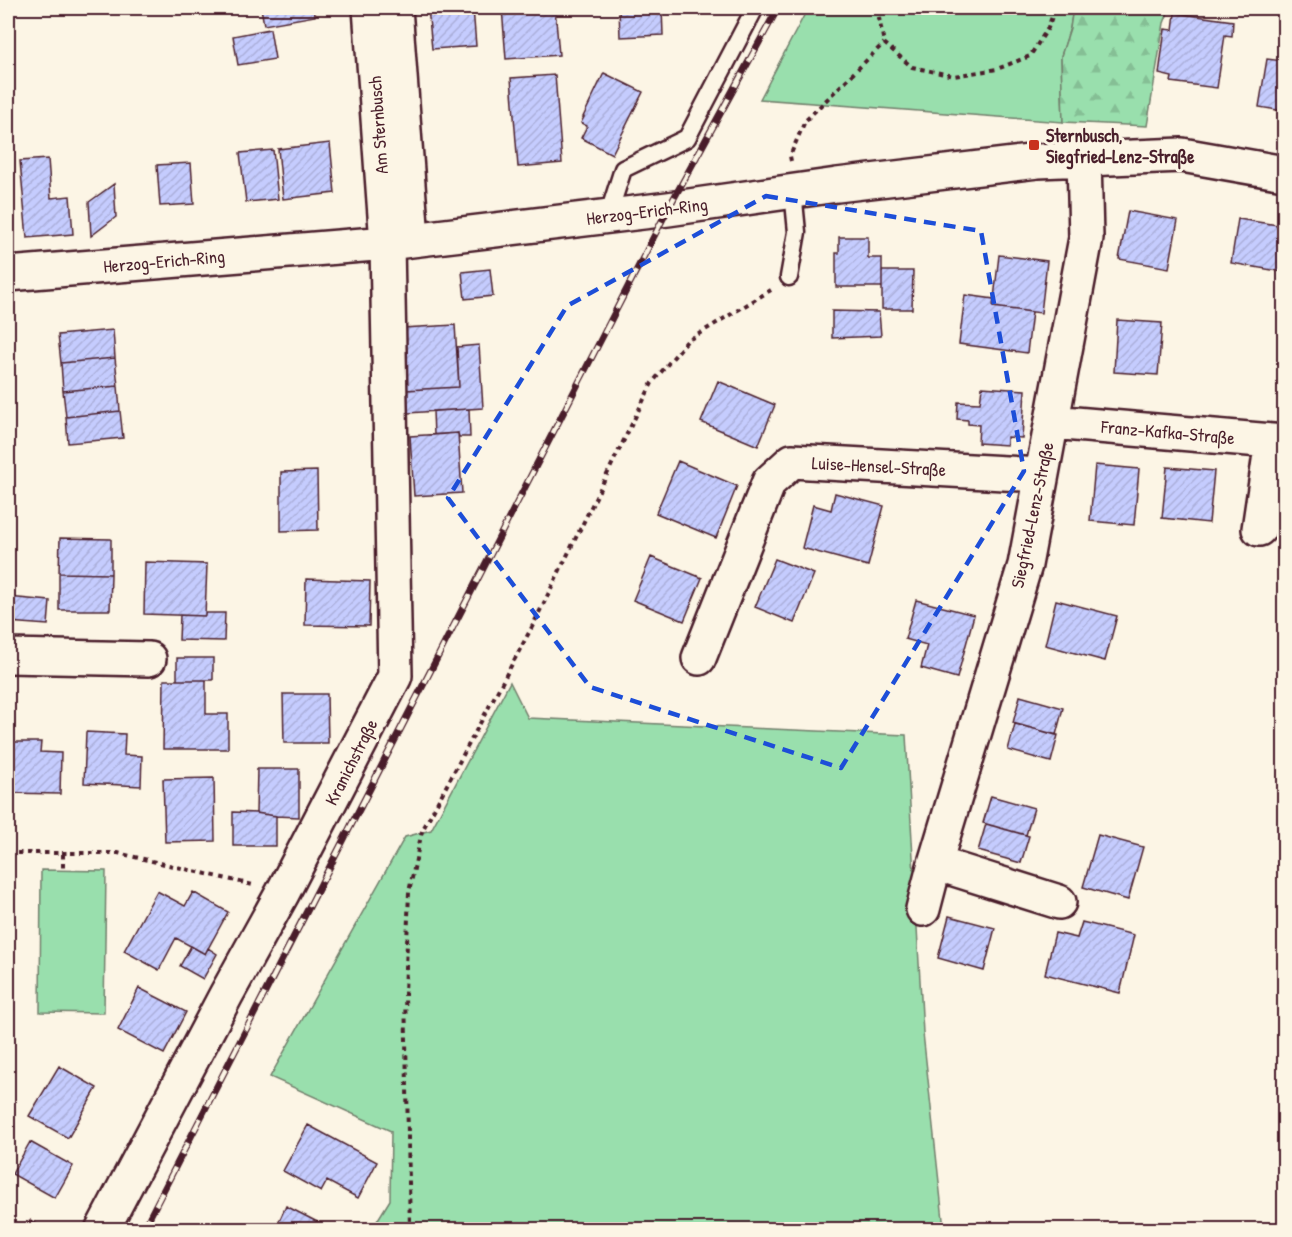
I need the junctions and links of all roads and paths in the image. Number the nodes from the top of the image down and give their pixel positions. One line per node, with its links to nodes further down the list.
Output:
1 (370, 8): 11 (street, Am Sternbusch)
2 (395, 8): 11 (street, Am Sternbusch)
3 (756, 8): 10 (lane)
4 (877, 8): 6 (path)
5 (1055, 8): 6 (path)
6 (884, 43): 9 (path)
7 (1084, 158): 8 (street, Herzog-Erich-Ring); 9 (street, Herzog-Erich-Ring); 14 (street, Siegfried-Lenz-Straße)
8 (1284, 173)
9 (793, 191): 10 (street, Herzog-Erich-Ring); 13 (lane)
10 (608, 216): 11 (street, Herzog-Erich-Ring)
11 (400, 241): 12 (street, Herzog-Erich-Ring); 25 (street, Kranichstraße)
12 (8, 274)
13 (789, 278): 29 (path)
14 (1052, 422): 15 (street, Franz-Kafka-Straße); 16 (street, Siegfried-Lenz-Straße)
15 (1278, 441): 17 (street)
16 (1041, 475): 19 (street, Luise-Hensel-Straße); 23 (street, Siegfried-Lenz-Straße)
17 (1259, 529)
18 (8, 656): 20 (street)
19 (699, 658)
20 (149, 659)
21 (8, 854): 22 (path)
22 (63, 854): 24 (path); 25 (path)
23 (935, 863): 26 (street); 27 (street, Siegfried-Lenz-Straße)
24 (63, 871)
25 (283, 892): 28 (street, Kranichstraße)
26 (1059, 902)
27 (922, 909)
28 (102, 1230)
29 (410, 1230)

